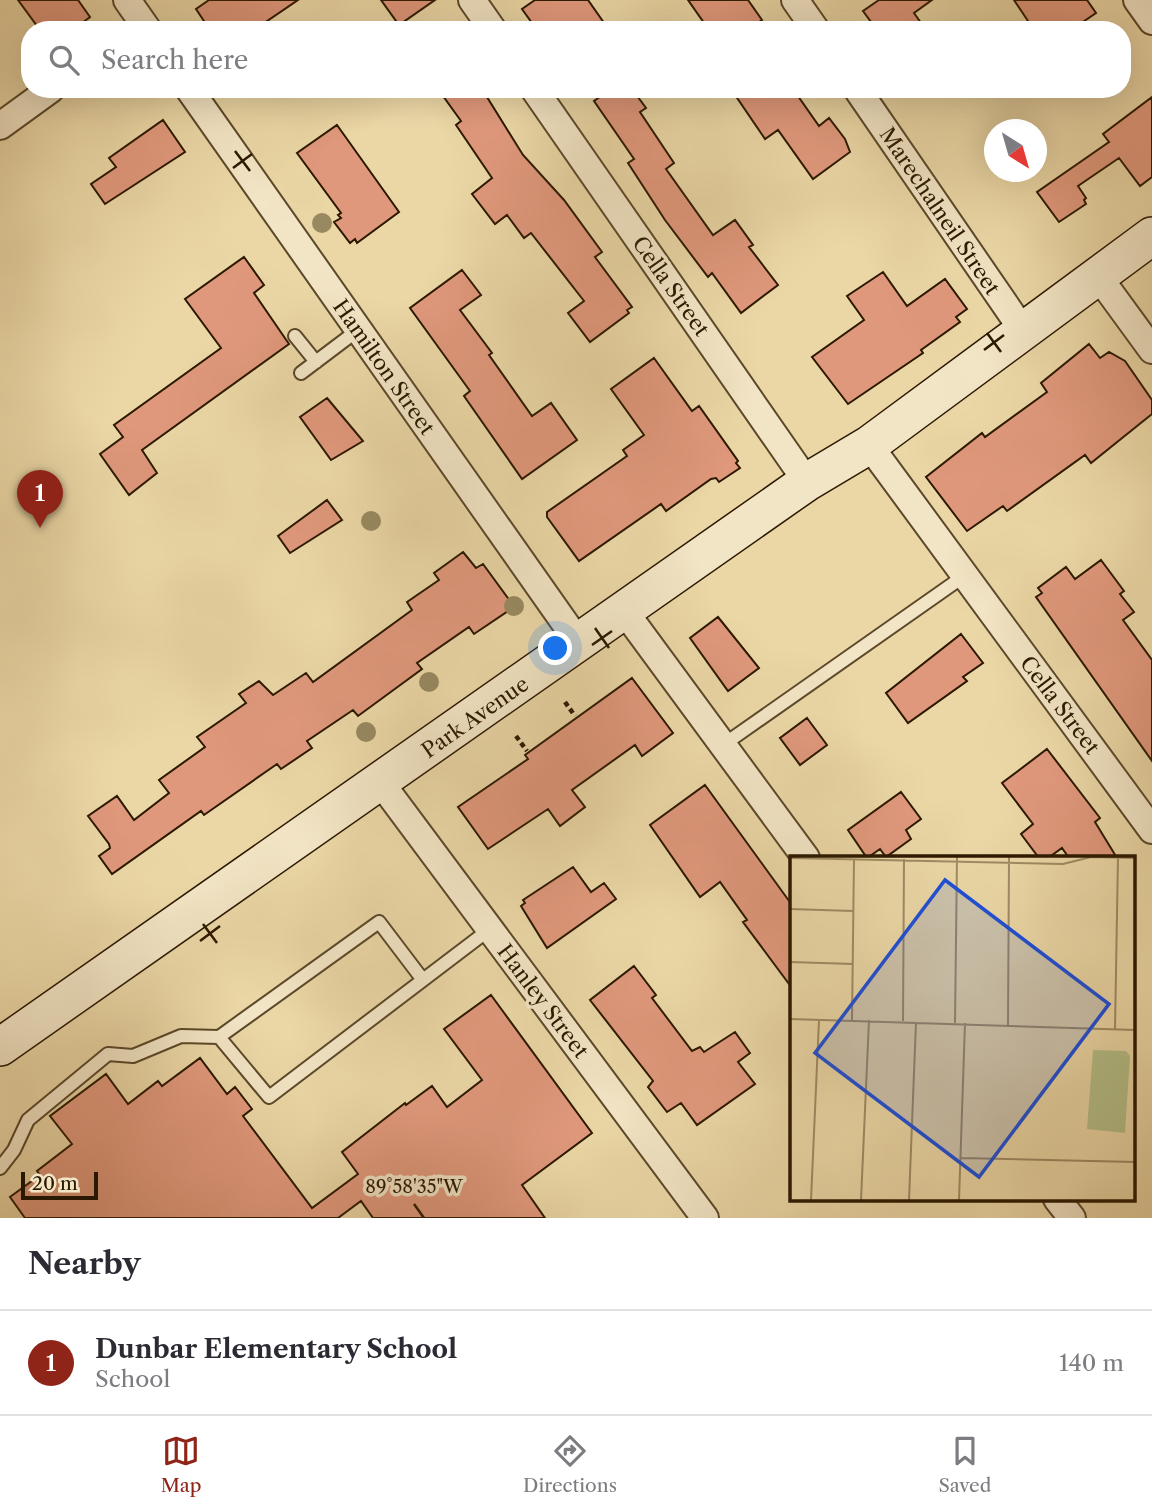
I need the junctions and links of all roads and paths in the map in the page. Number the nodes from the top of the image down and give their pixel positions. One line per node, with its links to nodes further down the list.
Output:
1 (127, 0): 5 (street)
2 (472, 0): 6 (street)
3 (795, 0): 7 (street)
4 (1137, 0): 8 (street)
5 (138, 21)
6 (487, 21)
7 (810, 21)
8 (1152, 21)
9 (39, 98): 13 (street)
10 (195, 98): 16 (street, Hamilton Street)
11 (540, 98): 23 (street, Cella Street)
12 (863, 98): 17 (street, Marechalneil Street)
13 (0, 126)
14 (1152, 236): 15 (main road, Park Avenue)
15 (1098, 276): 17 (main road, Park Avenue); 19 (street)
16 (358, 330): 20 (lane); 26 (street, Hamilton Street)
17 (1024, 332): 22 (main road, Park Avenue)
18 (295, 336): 20 (lane)
19 (1152, 349)
20 (316, 362): 21 (lane)
21 (301, 373)
22 (869, 445): 23 (main road, Park Avenue); 24 (street, Cella Street)
23 (807, 482): 25 (main road, Park Avenue)
24 (964, 576): 30 (lane); 33 (street, Cella Street)
25 (625, 612): 26 (main road, Park Avenue); 30 (street)
26 (579, 643): 32 (main road, Park Avenue)
27 (565, 702): 28 (path)
28 (575, 716)
29 (516, 736): 31 (path)
30 (723, 745): 34 (street)
31 (527, 751)
32 (381, 783): 35 (street, Hanley Street); 38 (main road, Park Avenue)
33 (1152, 830)
34 (805, 856)
35 (490, 929): 36 (lane); 41 (street, Hanley Street)
36 (423, 980): 37 (lane); 37 (lane)
37 (219, 1037): 39 (lane)
38 (0, 1047)
39 (0, 1168)
40 (1058, 1200): 42 (street)
41 (705, 1218)
42 (1072, 1218)

